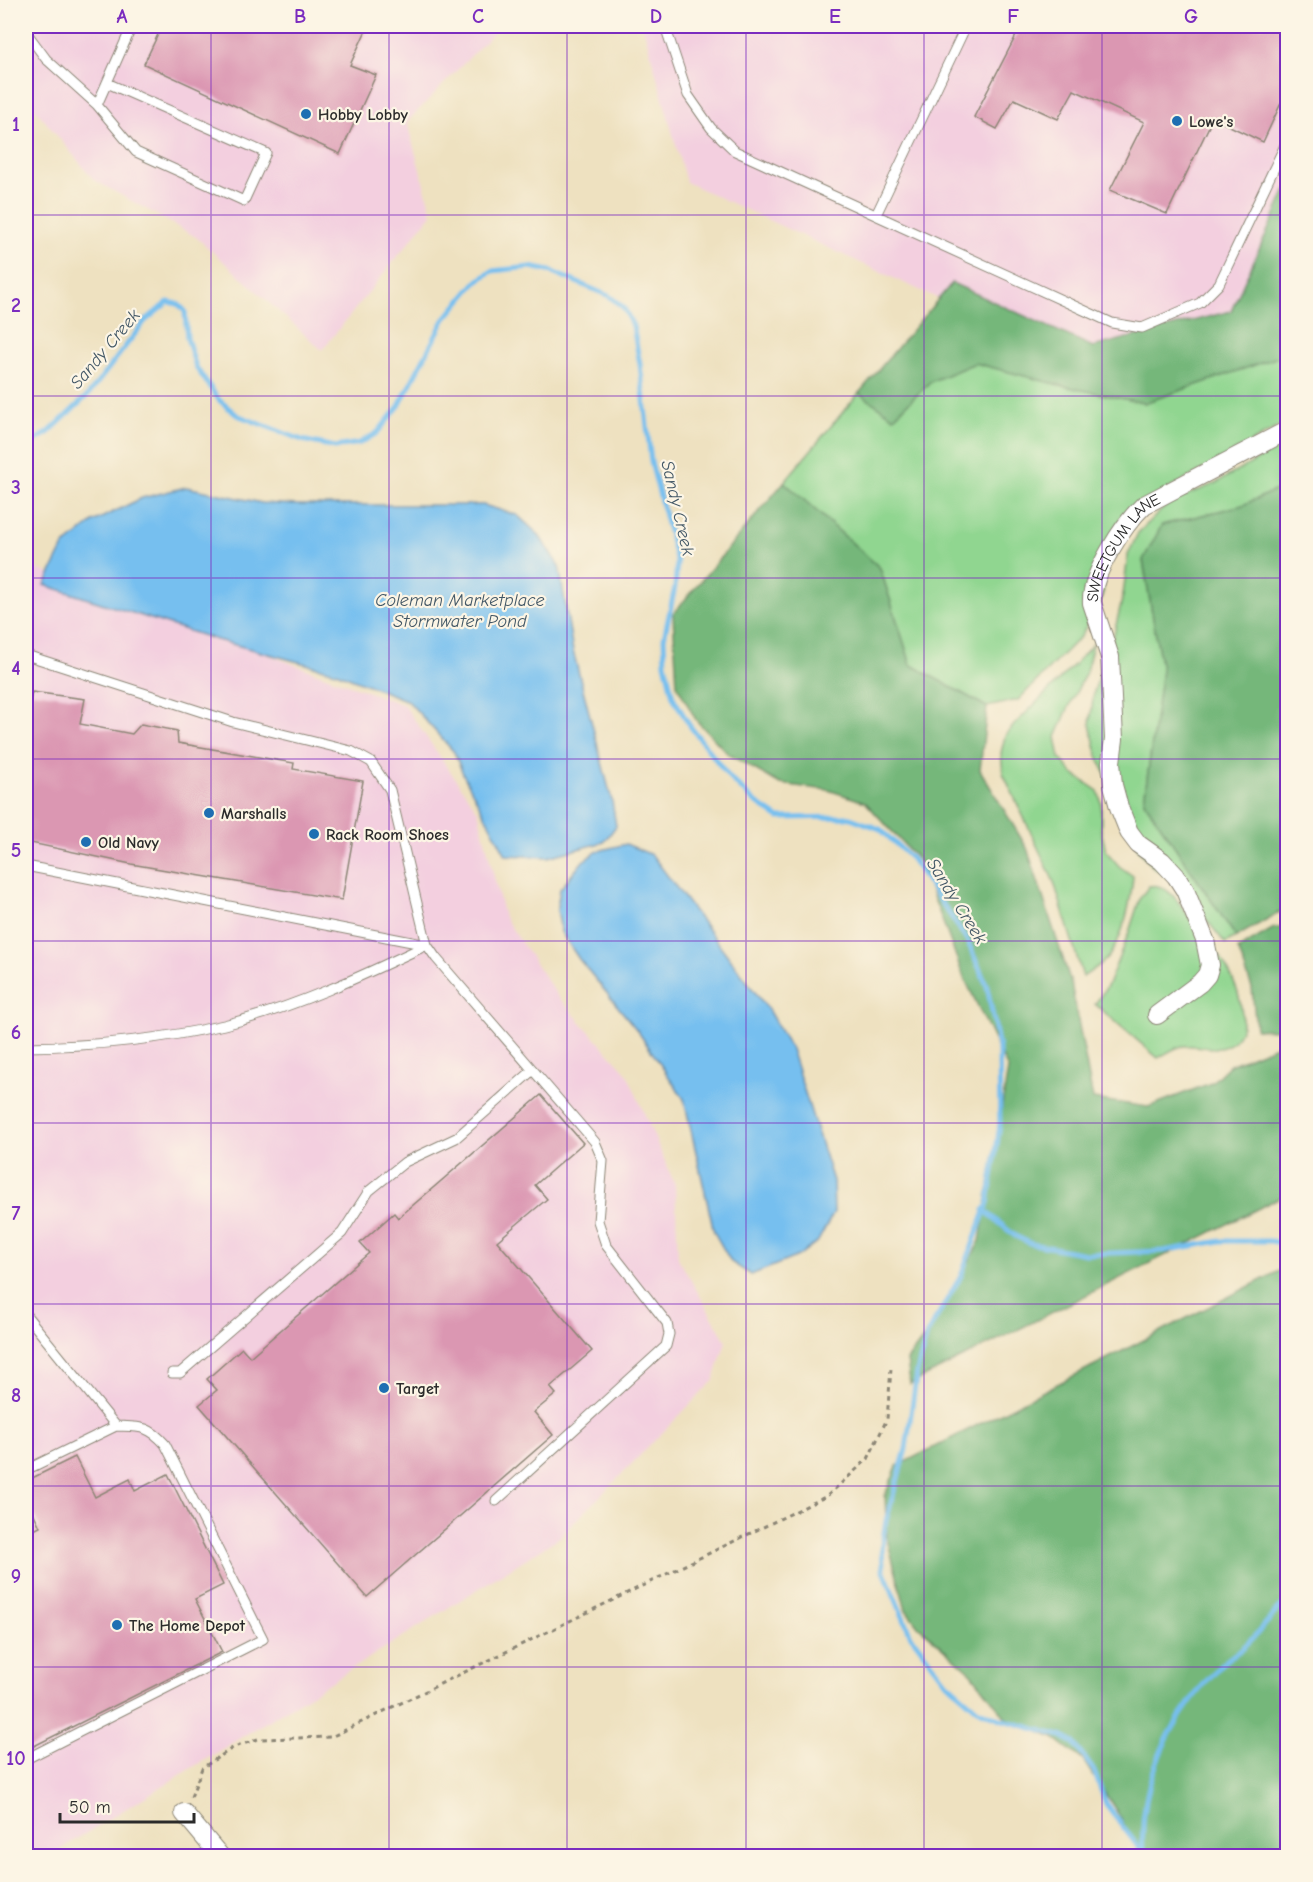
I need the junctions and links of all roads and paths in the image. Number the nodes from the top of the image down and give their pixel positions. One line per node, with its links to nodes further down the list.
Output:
1 (132, 26): 5 (lane)
2 (664, 26): 8 (lane)
3 (966, 26): 8 (lane)
4 (26, 32): 6 (lane)
5 (107, 83): 6 (lane); 6 (lane)
6 (97, 105)
7 (1287, 139): 8 (lane)
8 (876, 215)
9 (1287, 430): 13 (street, SWEETGUM LANE)
10 (26, 655): 12 (lane)
11 (26, 866): 12 (lane)
12 (427, 945): 14 (lane); 15 (lane)
13 (1157, 1015)
14 (26, 1047)
15 (533, 1070): 18 (lane); 21 (lane)
16 (26, 1315): 19 (lane)
17 (891, 1369): 23 (path)
18 (172, 1373)
19 (116, 1426): 20 (lane); 22 (lane)
20 (26, 1470)
21 (496, 1501)
22 (26, 1759)
23 (184, 1813): 24 (street)
24 (220, 1857)

